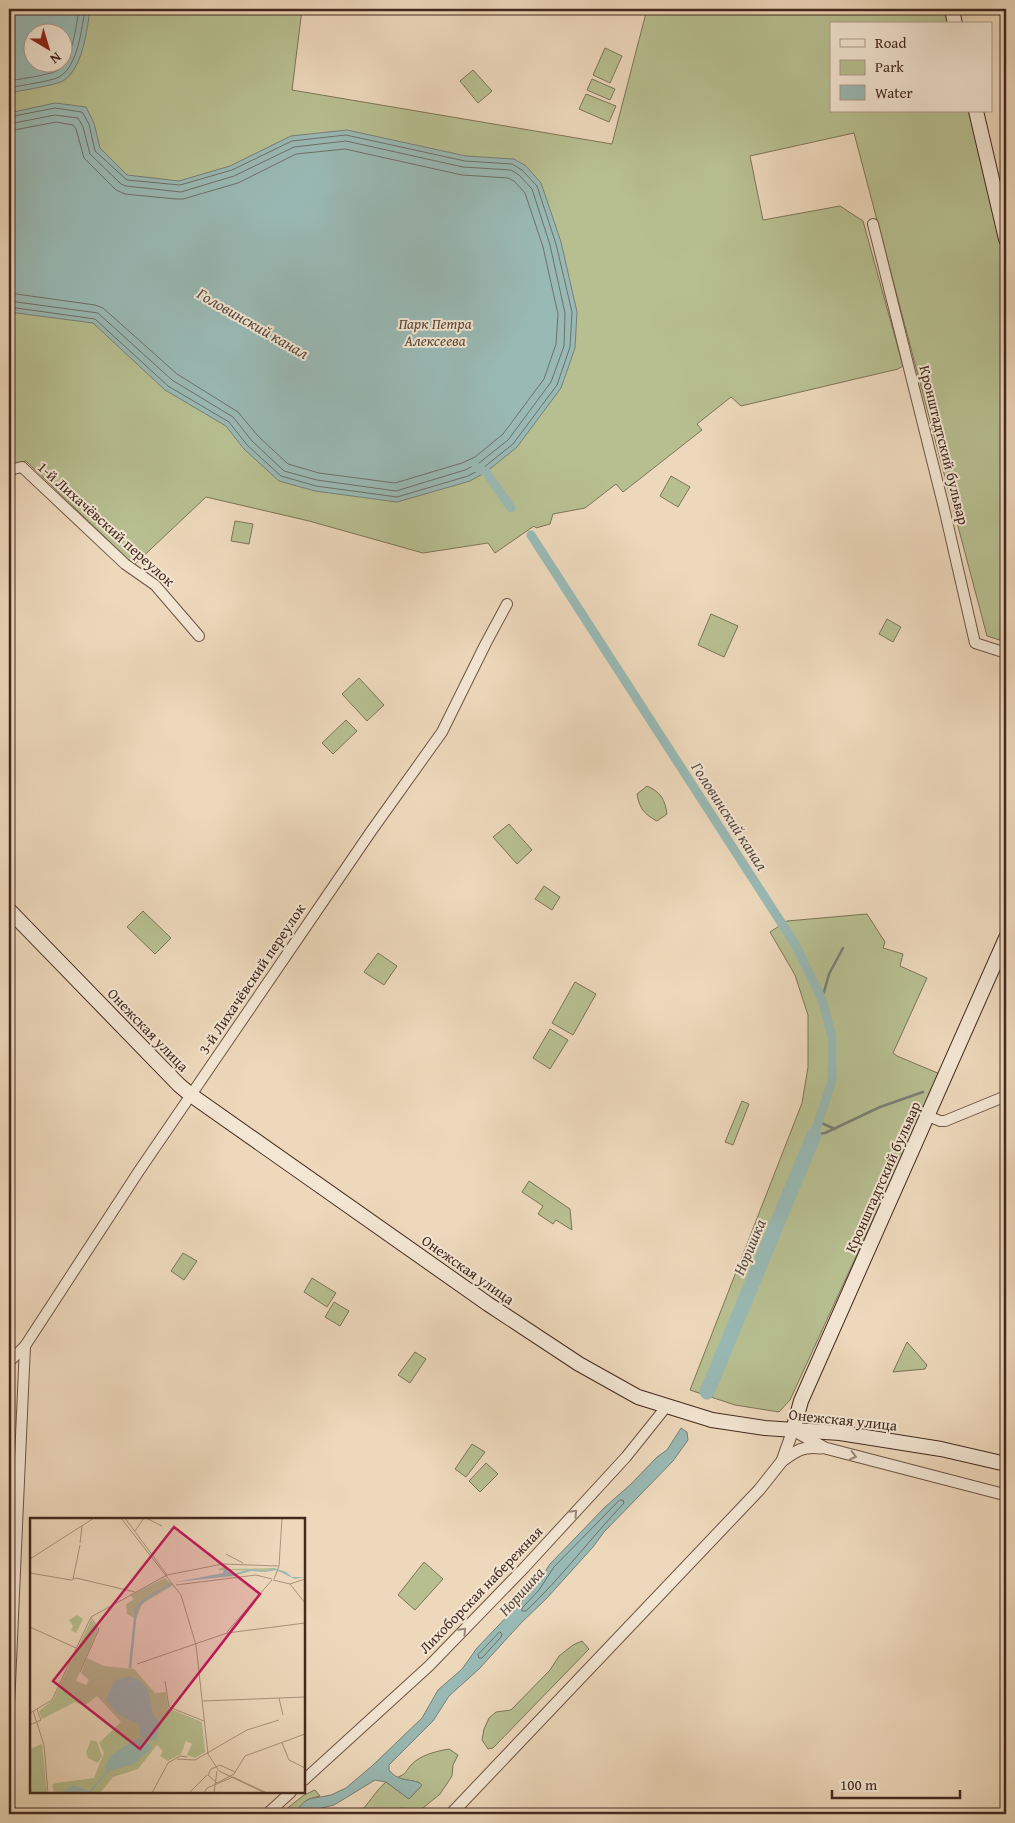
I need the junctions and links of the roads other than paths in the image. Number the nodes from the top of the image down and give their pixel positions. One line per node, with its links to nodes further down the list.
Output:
1 (952, 9): 2 (main road)
2 (955, 22)
3 (976, 112): 5 (main road)
4 (873, 224): 9 (street, Кронштадтский бульвар)
5 (1006, 239)
6 (9, 470): 8 (street, 1-й Лихачёвский переулок)
7 (507, 604): 12 (street, 3-й Лихачёвский переулок)
8 (199, 636)
9 (1006, 653)
10 (9, 910): 12 (main road, Онежская улица)
11 (1006, 938): 14 (main road, Кронштадтский бульвар)
12 (191, 1095): 15 (street, 3-й Лихачёвский переулок); 17 (main road, Онежская улица)
13 (1006, 1096): 14 (street)
14 (928, 1116): 18 (main road, Кронштадтский бульвар)
15 (25, 1346): 16 (street, 3-й Лихачёвский переулок); 23 (street)
16 (9, 1362)
17 (666, 1407): 18 (main road, Онежская улица); 24 (street, Лихоборская набережная, one-way to 17)
18 (793, 1430): 19 (street); 20 (street); 21 (main road, Онежская улица)
19 (825, 1448): 20 (street); 22 (street, one-way to 22)
20 (782, 1460): 27 (street)
21 (1006, 1464)
22 (1006, 1495)
23 (9, 1706)
24 (305, 1779)
25 (290, 1793): 26 (street)
26 (267, 1814)
27 (451, 1814)

